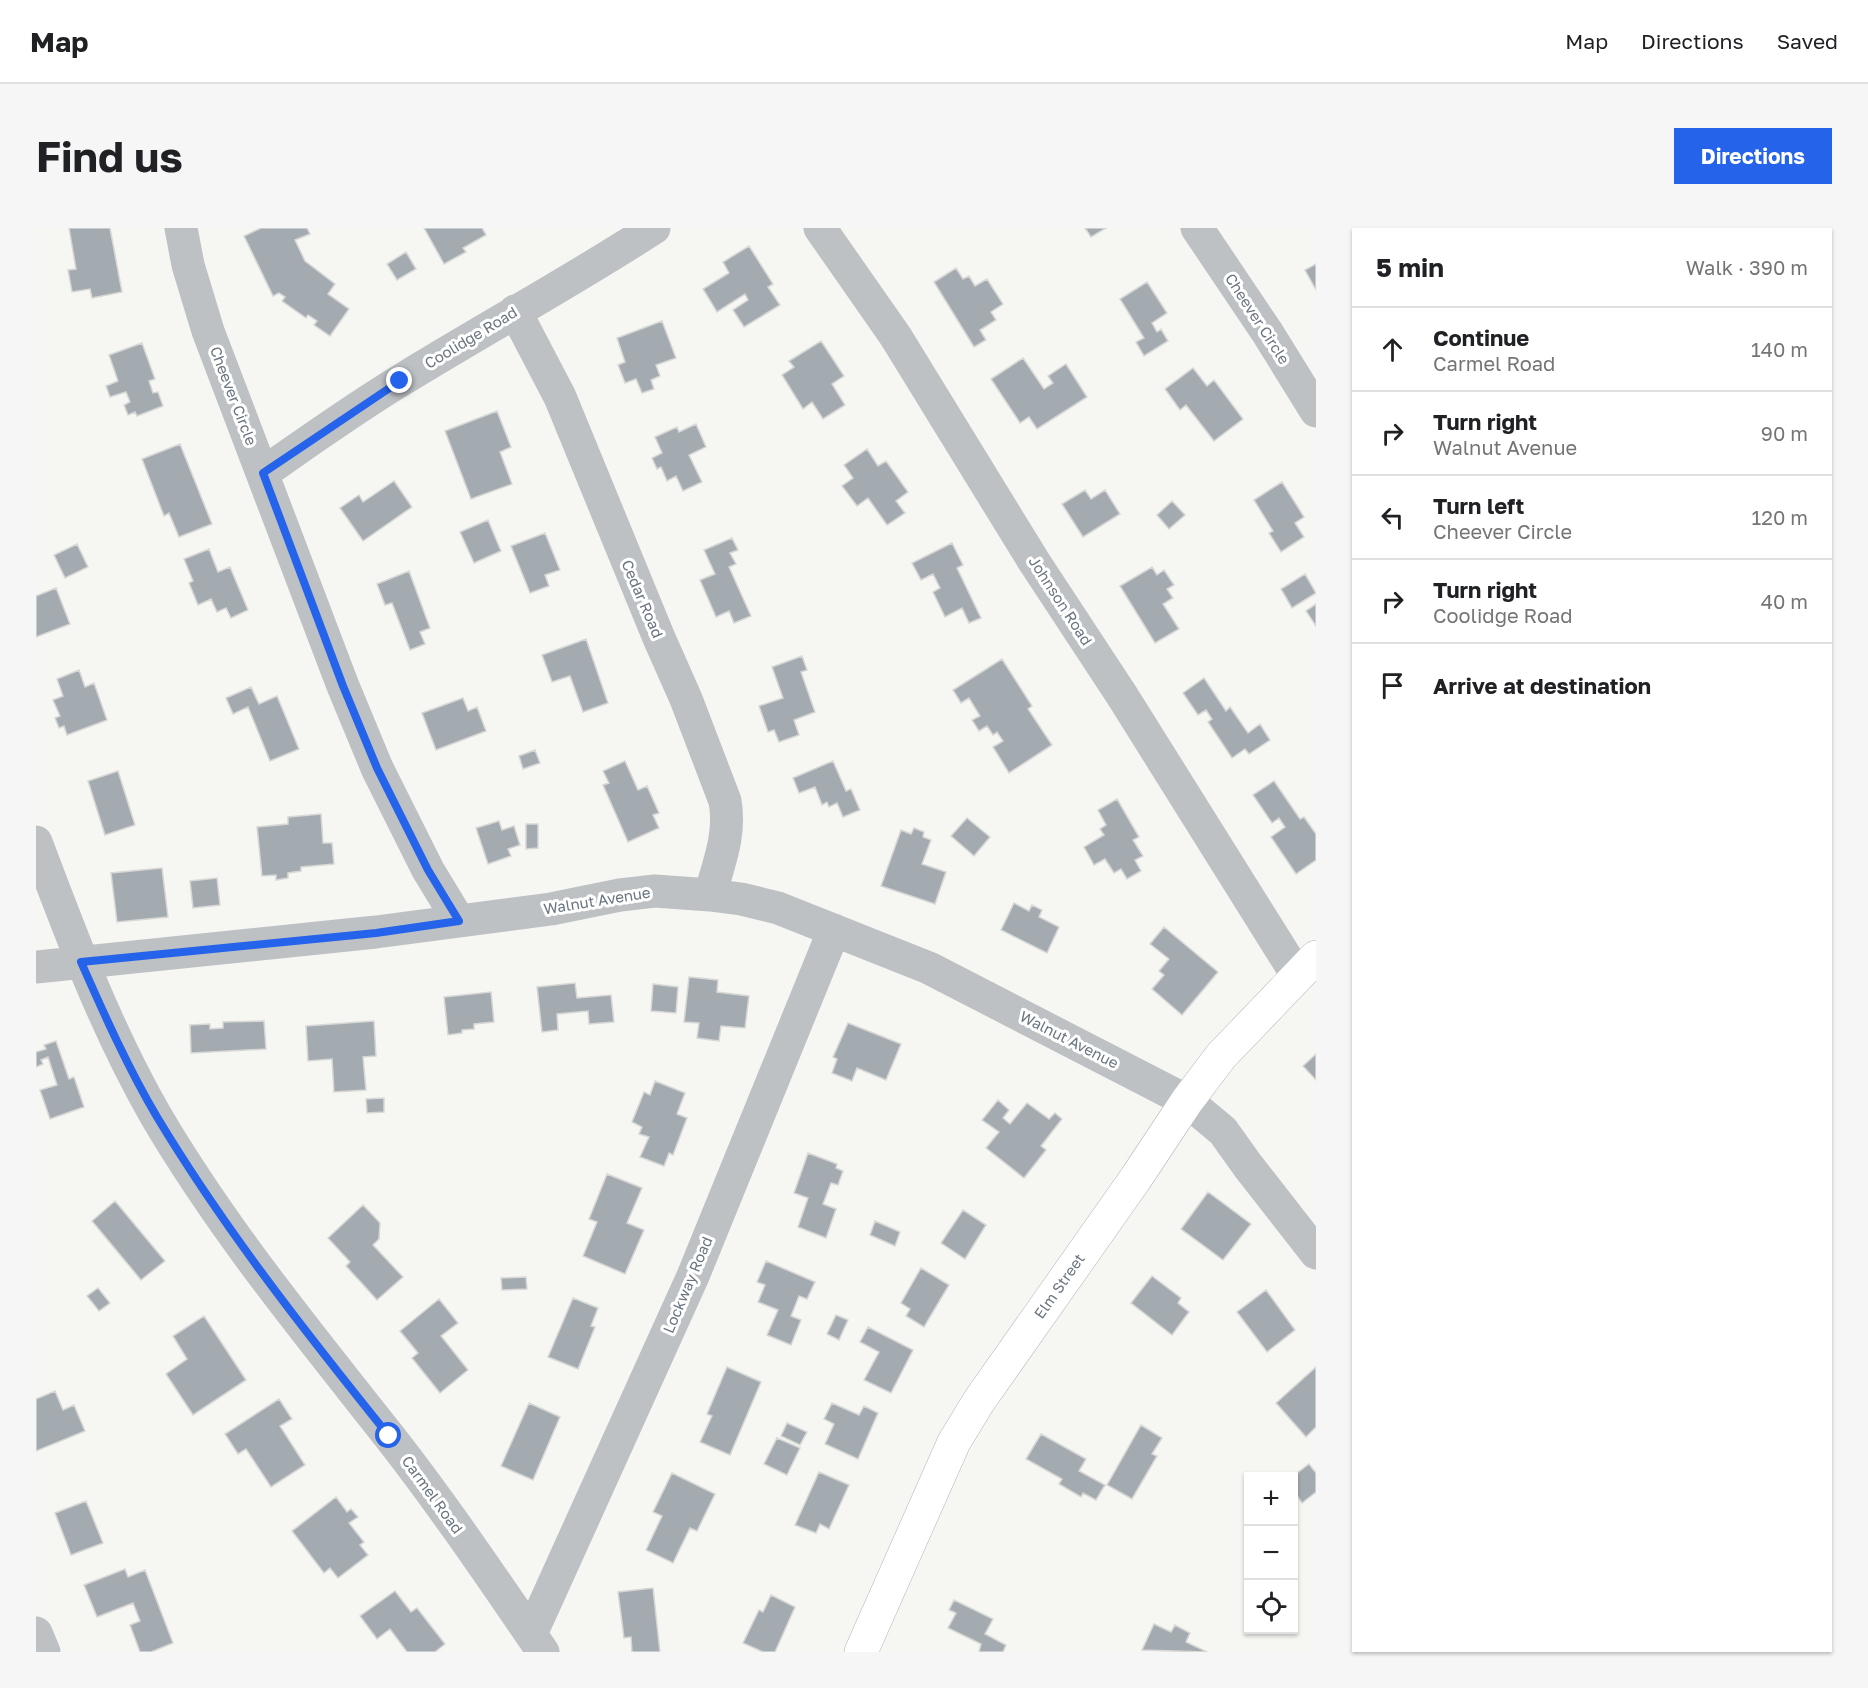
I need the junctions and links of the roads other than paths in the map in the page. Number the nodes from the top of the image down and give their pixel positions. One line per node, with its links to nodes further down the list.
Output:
1 (181, 228): 7 (street, Cheever Circle)
2 (654, 228): 5 (street, Coolidge Road)
3 (820, 228): 13 (street, Johnson Road)
4 (1197, 228): 6 (street, Cheever Circle)
5 (515, 311): 7 (street, Coolidge Road); 9 (street, Cedar Road)
6 (1316, 411)
7 (263, 473): 10 (street, Cheever Circle)
8 (36, 842): 12 (street, Carmel Road)
9 (710, 895): 10 (street, Walnut Avenue); 11 (street, Walnut Avenue)
10 (459, 921): 12 (street, Walnut Avenue)
11 (834, 930): 15 (street, Walnut Avenue); 18 (street, Lockway Road)
12 (81, 962): 14 (street, Walnut Avenue); 18 (street, Carmel Road)
13 (1306, 966): 15 (main road, Elm Street)
14 (36, 967)
15 (1187, 1101): 16 (street, Walnut Avenue); 20 (main road, Elm Street)
16 (1316, 1253)
17 (36, 1633): 19 (street)
18 (537, 1643)
19 (44, 1652)
20 (861, 1652)

